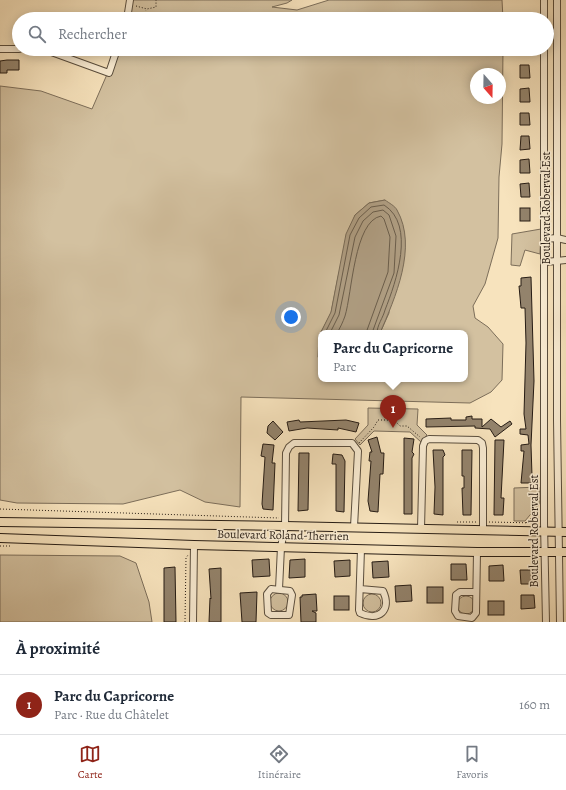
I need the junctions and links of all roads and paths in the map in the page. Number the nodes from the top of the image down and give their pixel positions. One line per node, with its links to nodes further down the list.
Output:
1 (156, 0): 5 (path)
2 (544, 0): 8 (street)
3 (557, 0): 14 (street, Boulevard Roberval Est)
4 (130, 2): 5 (path); 6 (street)
5 (147, 9): 7 (path)
6 (128, 12)
7 (146, 12)
8 (544, 12)
9 (0, 49): 10 (street)
10 (12, 49)
11 (62, 56): 12 (street)
12 (115, 56)
13 (544, 56): 15 (street, Boulevard Roberval Est)
14 (557, 238): 15 (street); 16 (street); 19 (street, Boulevard Roberval Est)
15 (545, 239): 18 (street, Boulevard Roberval Est)
16 (566, 240)
17 (566, 260): 19 (street)
18 (546, 262): 19 (street); 20 (street, Boulevard Roberval Est)
19 (557, 263): 21 (street, Boulevard Roberval Est)
20 (545, 416): 21 (street); 24 (street, Boulevard Roberval Est)
21 (557, 416): 34 (street, Boulevard Roberval Est)
22 (425, 441): 23 (path); 31 (street); 32 (street)
23 (356, 446): 29 (street); 30 (street)
24 (544, 506): 25 (path); 33 (street, Boulevard Roberval Est)
25 (531, 518): 27 (path); 28 (path)
26 (0, 522): 29 (main road, Boulevard Roland-Therrien)
27 (526, 523)
28 (535, 523)
29 (285, 526): 30 (main road, Boulevard Roland-Therrien); 37 (street)
30 (354, 527): 31 (main road, Boulevard Roland-Therrien)
31 (421, 529): 32 (main road, Boulevard Roland-Therrien)
32 (483, 531): 33 (main road, Boulevard Roland-Therrien)
33 (544, 532): 34 (main road, Boulevard Roland-Therrien); 40 (street, Boulevard Roberval Est)
34 (562, 532): 41 (street, Boulevard Roberval Est)
35 (0, 538): 36 (main road, Boulevard Roland-Therrien)
36 (194, 545): 37 (main road, Boulevard Roland-Therrien); 45 (path); 46 (street)
37 (281, 547): 38 (main road, Boulevard Roland-Therrien); 42 (street)
38 (361, 549): 39 (main road, Boulevard Roland-Therrien); 43 (street)
39 (477, 552): 40 (main road, Boulevard Roland-Therrien); 44 (street)
40 (545, 552): 41 (main road, Boulevard Roland-Therrien); 47 (street, Boulevard Roberval Est)
41 (562, 552): 48 (street, Boulevard Roberval Est)
42 (280, 589): 42 (street)
43 (360, 589): 43 (street)
44 (476, 592): 44 (street)
45 (184, 622)
46 (193, 622)
47 (546, 622)
48 (560, 622)

